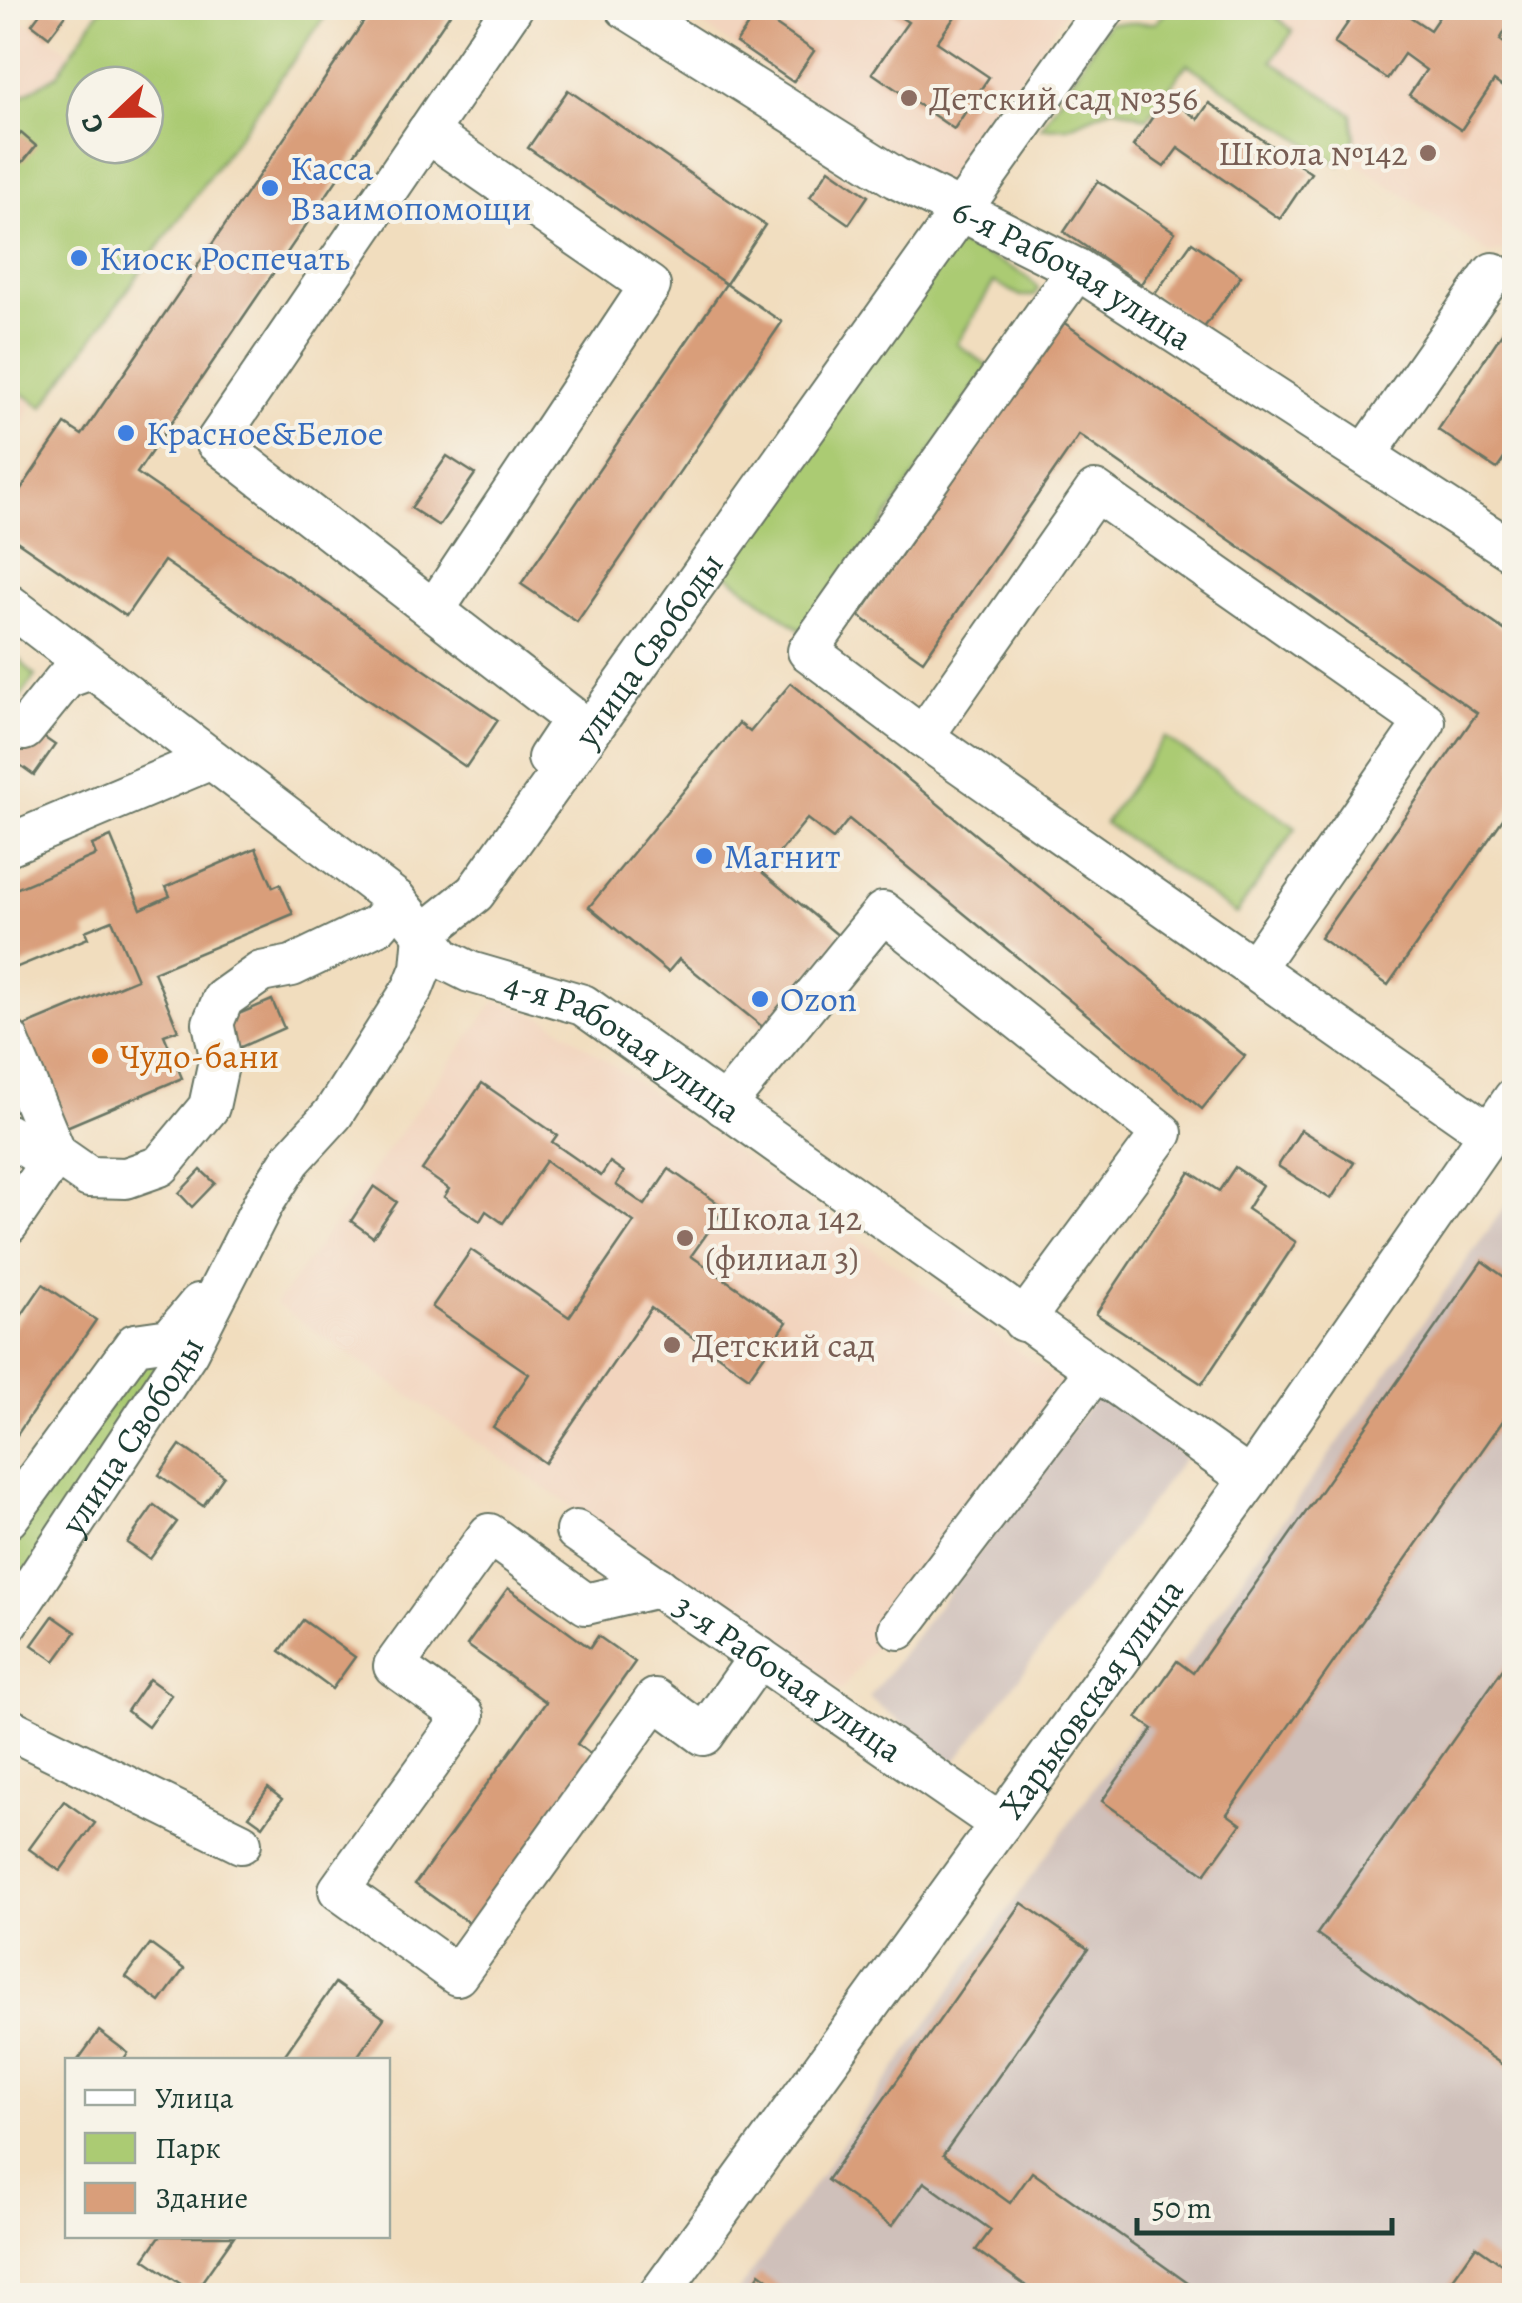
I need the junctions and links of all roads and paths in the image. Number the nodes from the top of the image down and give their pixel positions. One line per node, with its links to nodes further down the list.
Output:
1 (512, 8): 4 (street)
2 (626, 8): 5 (street, 6-я Рабочая улица)
3 (1104, 8): 5 (street, улица Свободы)
4 (427, 132): 11 (street); 11 (street)
5 (956, 211): 6 (street, 6-я Рабочая улица); 17 (street, улица Свободы)
6 (1077, 269): 8 (street, 6-я Рабочая улица); 14 (street)
7 (1493, 273): 8 (street)
8 (1366, 454): 9 (street, 6-я Рабочая улица)
9 (1508, 536)
10 (8, 604): 12 (street, 4-я Рабочая улица)
11 (434, 610): 17 (street)
12 (90, 669): 13 (street); 15 (street, 4-я Рабочая улица)
13 (24, 730)
14 (923, 737): 18 (street); 18 (street)
15 (209, 760): 16 (street); 17 (street, 4-я Рабочая улица)
16 (8, 845)
17 (412, 918): 21 (street, 4-я Рабочая улица); 24 (street); 26 (street, улица Свободы)
18 (1254, 968): 22 (street)
19 (8, 1039): 24 (street)
20 (1514, 1098): 22 (street, Харьковская улица)
21 (724, 1106): 27 (street, 4-я Рабочая улица); 27 (street)
22 (1490, 1134): 29 (street, Харьковская улица)
23 (8, 1135): 24 (street)
24 (53, 1158): 25 (street)
25 (8, 1224)
26 (215, 1293): 30 (street, улица Свободы); 33 (street, улица Свободы)
27 (1024, 1321): 28 (street, 4-я Рабочая улица)
28 (1095, 1371): 29 (street, 4-я Рабочая улица); 34 (street)
29 (1250, 1478): 37 (street, Харьковская улица)
30 (8, 1518)
31 (576, 1530): 32 (street, 3-я Рабочая улица)
32 (658, 1587): 35 (street, 3-я Рабочая улица); 35 (street)
33 (8, 1624)
34 (900, 1629)
35 (759, 1658): 37 (street, 3-я Рабочая улица)
36 (8, 1728): 38 (street)
37 (1000, 1824): 39 (street, Харьковская улица)
38 (241, 1843)
39 (658, 2296)

